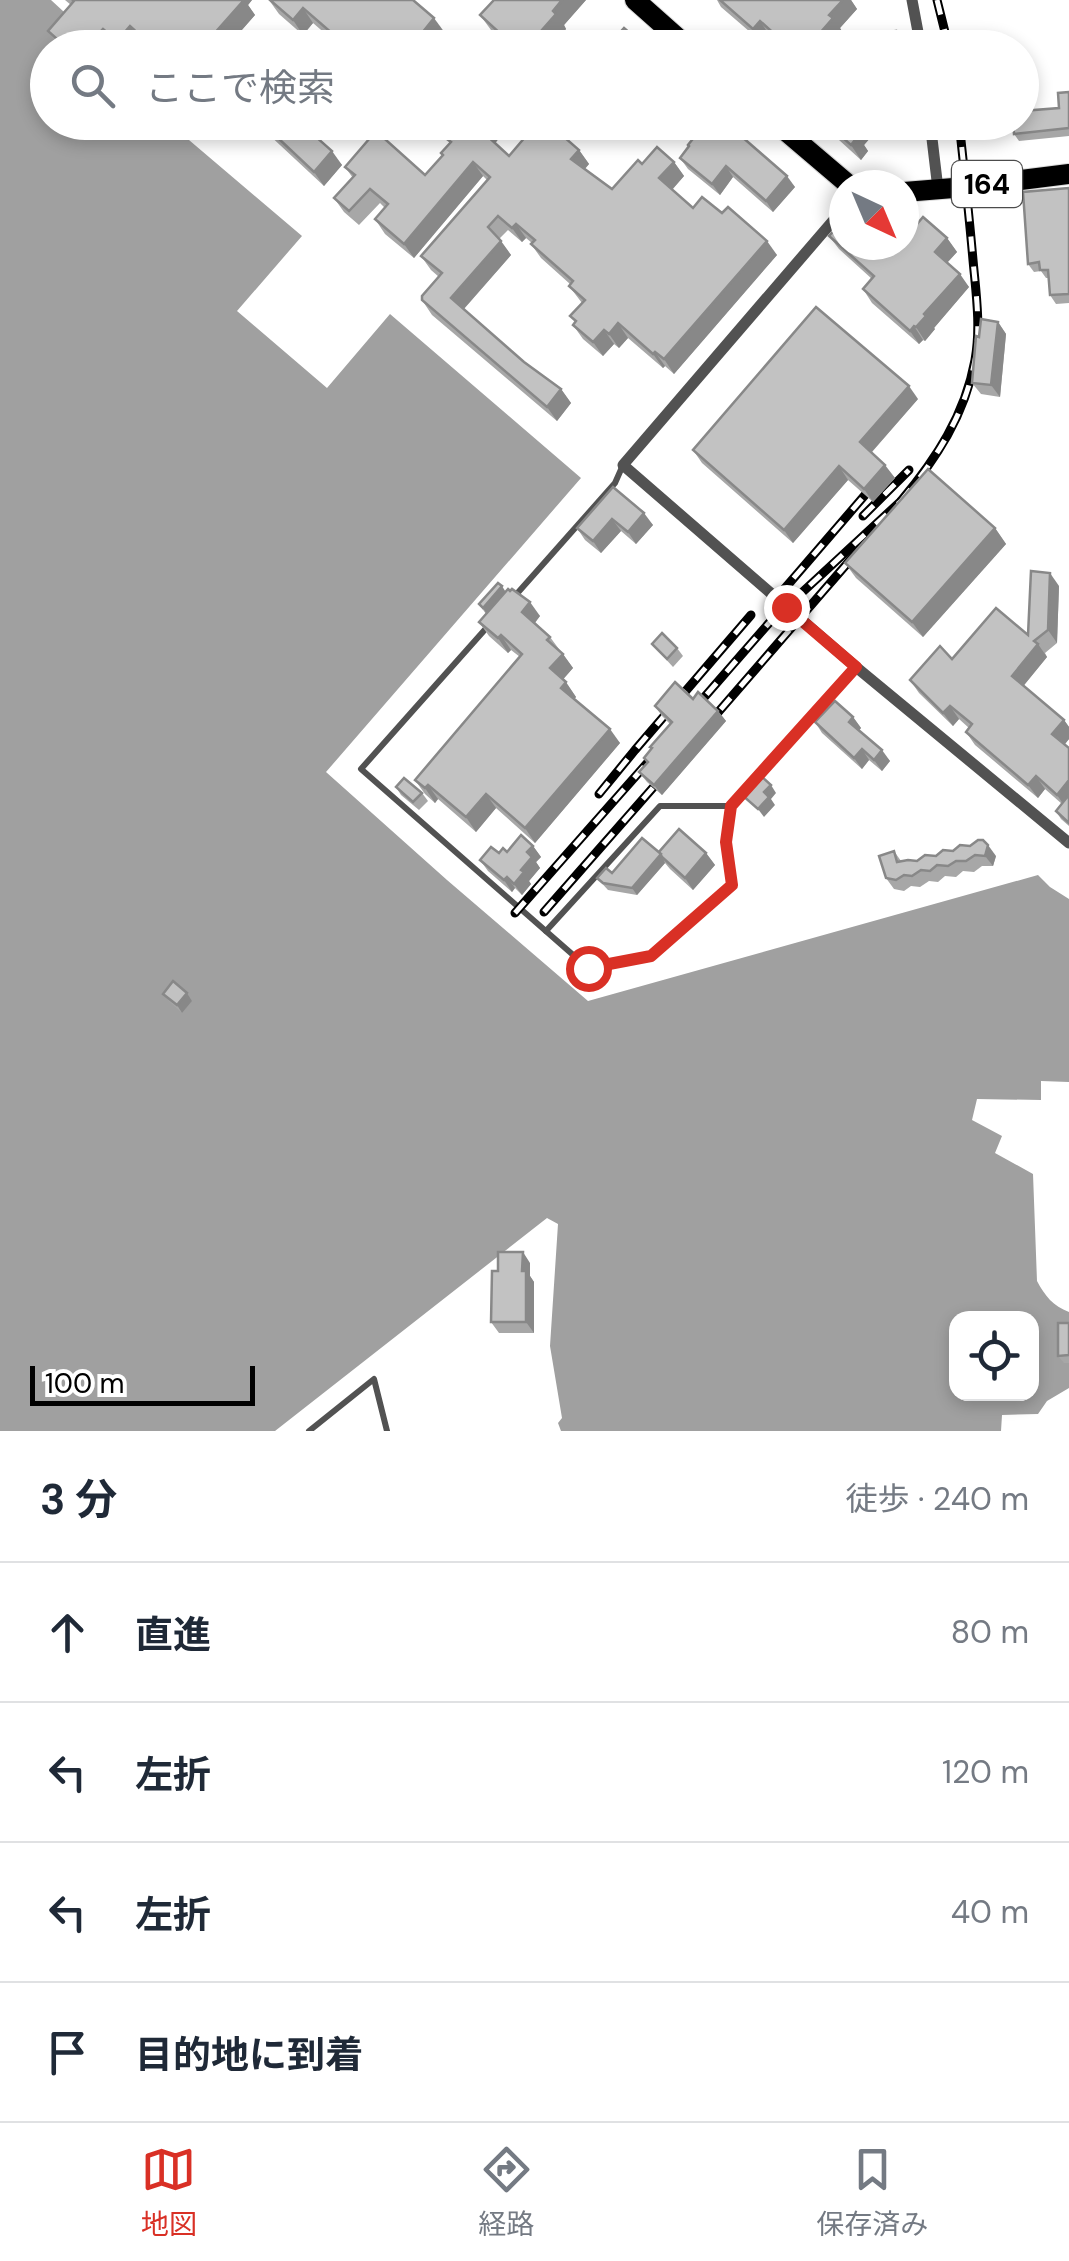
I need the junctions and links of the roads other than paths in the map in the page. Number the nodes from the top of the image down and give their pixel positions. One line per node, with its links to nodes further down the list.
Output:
1 (635, 0): 3 (highway)
2 (912, 0): 4 (street)
3 (669, 30)
4 (918, 30)
5 (797, 140): 7 (highway)
6 (932, 140): 9 (street)
7 (832, 170)
8 (1069, 174): 9 (highway, 164)
9 (938, 190): 10 (highway, 164)
10 (919, 191)
11 (829, 225): 12 (street)
12 (623, 465): 13 (lane); 15 (street)
13 (514, 597)
14 (501, 612): 18 (lane)
15 (856, 667): 16 (lane); 17 (street)
16 (731, 806): 18 (lane); 18 (lane)
17 (1069, 842)
18 (546, 931)
19 (309, 1431): 20 (lane)
20 (387, 1431)

